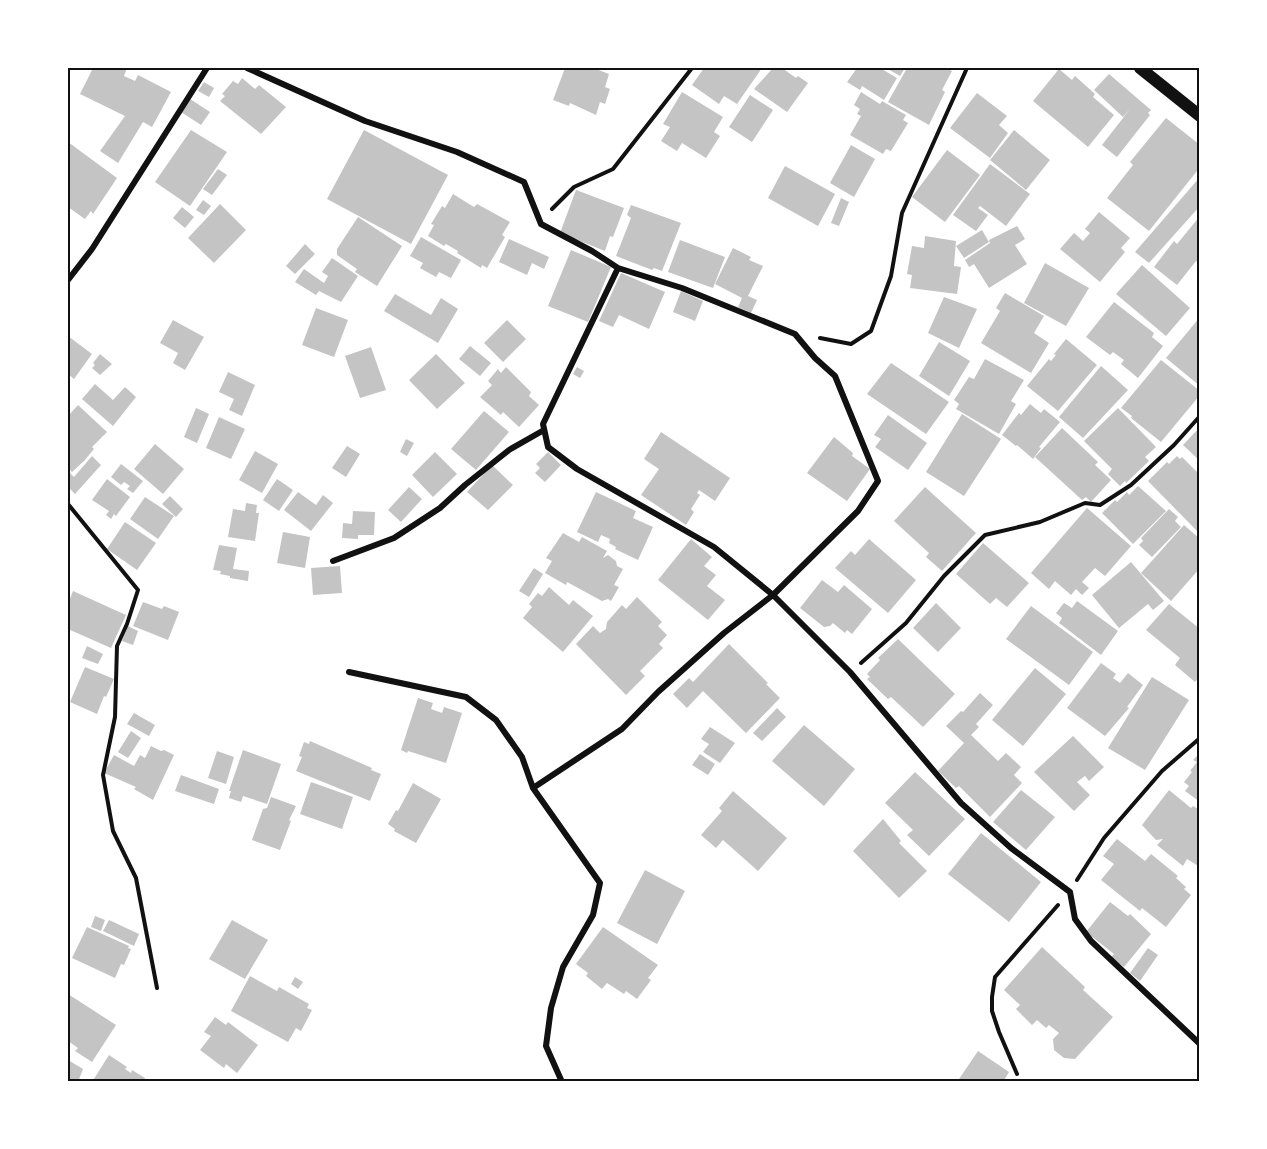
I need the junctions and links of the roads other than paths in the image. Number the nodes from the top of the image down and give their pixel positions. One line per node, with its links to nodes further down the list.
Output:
1 (207, 68): 6 (street)
2 (247, 68): 5 (street)
3 (1140, 68): 4 (main road)
4 (1200, 116)
5 (618, 268): 7 (street); 9 (street)
6 (68, 280)
7 (544, 430): 8 (street); 9 (street)
8 (333, 561)
9 (773, 595): 11 (street); 12 (street)
10 (349, 672): 11 (street)
11 (533, 788): 13 (street)
12 (1200, 1044)
13 (562, 1082)

